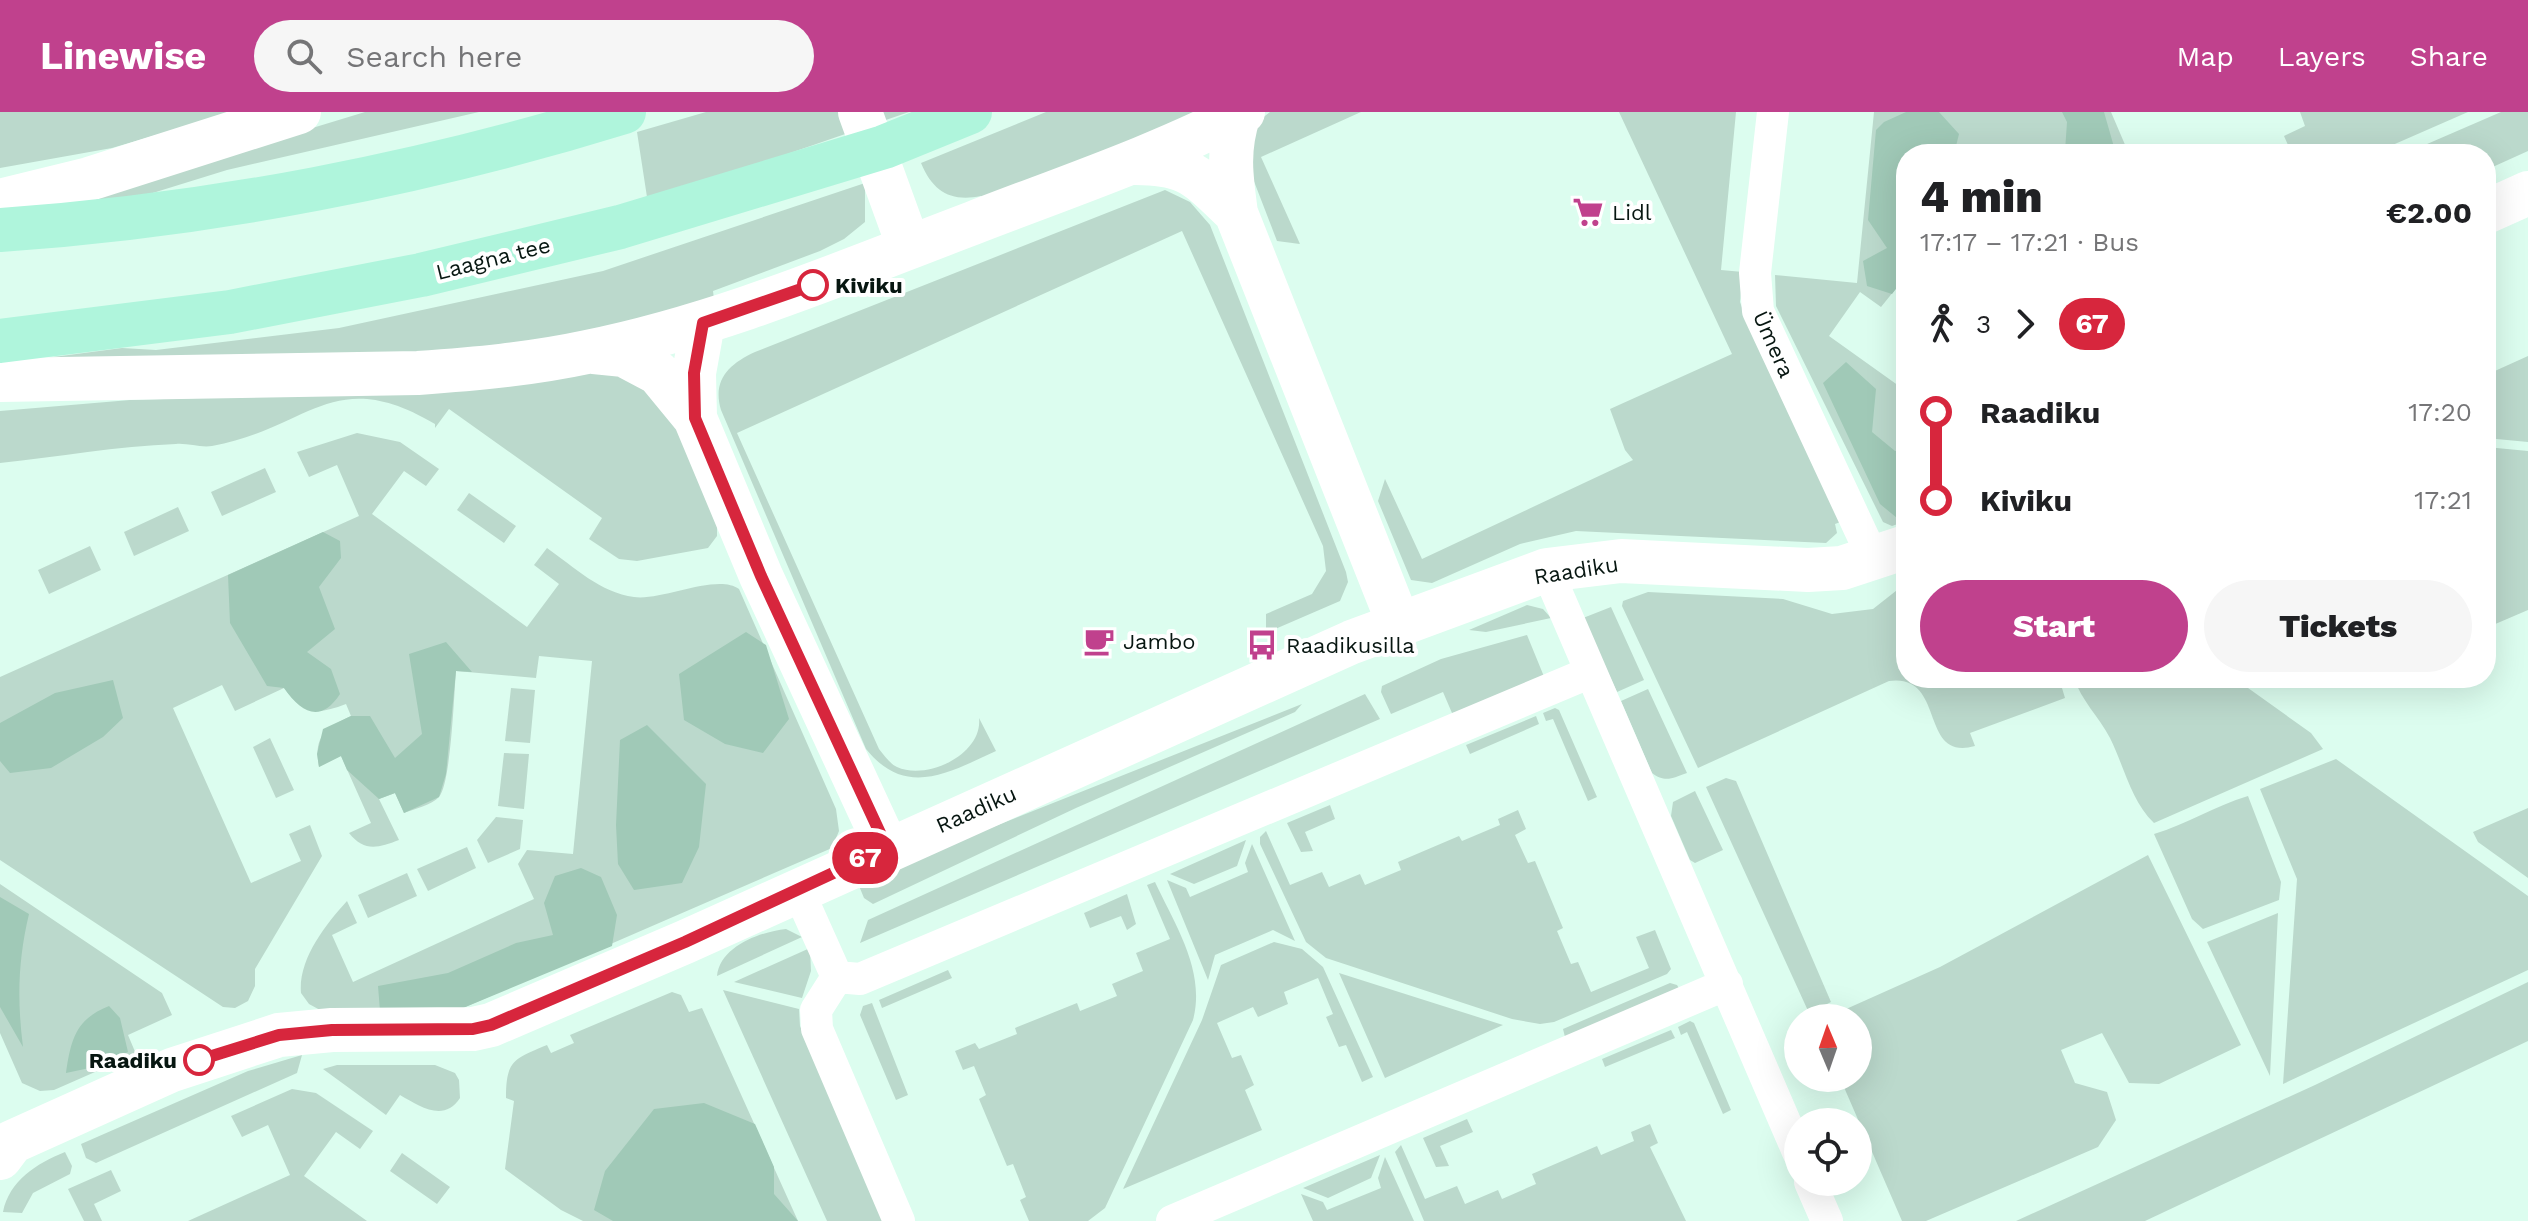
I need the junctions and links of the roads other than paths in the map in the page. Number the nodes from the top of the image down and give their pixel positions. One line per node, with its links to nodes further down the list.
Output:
1 (299, 112): 8 (street)
2 (624, 112): 16 (main road)
3 (860, 112): 15 (street)
4 (881, 112): 15 (street)
5 (970, 112): 18 (main road, Laagna tee)
6 (1773, 112): 24 (street, Ümera)
7 (1241, 113): 9 (street); 14 (street)
8 (187, 147): 10 (street); 12 (street)
9 (1131, 163): 14 (street); 15 (street)
10 (0, 178)
11 (2528, 193): 13 (street)
12 (0, 201)
13 (2496, 207)
14 (1236, 213): 26 (street)
15 (912, 226): 17 (street)
16 (0, 230)
17 (703, 323): 19 (street); 23 (street)
18 (0, 341)
19 (590, 352): 20 (street); 23 (street)
20 (185, 379): 21 (street); 22 (street)
21 (0, 380)
22 (0, 397)
23 (695, 418): 28 (street)
24 (1890, 553): 25 (street, Raadiku)
25 (1547, 570): 26 (street, Raadiku); 27 (street)
26 (1398, 622): 28 (street, Raadiku)
27 (1591, 672): 30 (street); 31 (street)
28 (887, 848): 29 (street, Raadiku)
29 (798, 890): 30 (street); 33 (street, Raadiku)
30 (837, 977): 35 (street)
31 (1727, 984): 32 (street); 36 (street)
32 (1784, 1119)
33 (3, 1141)
34 (1816, 1196): 37 (street)
35 (899, 1221)
36 (1172, 1221)
37 (1827, 1221)

